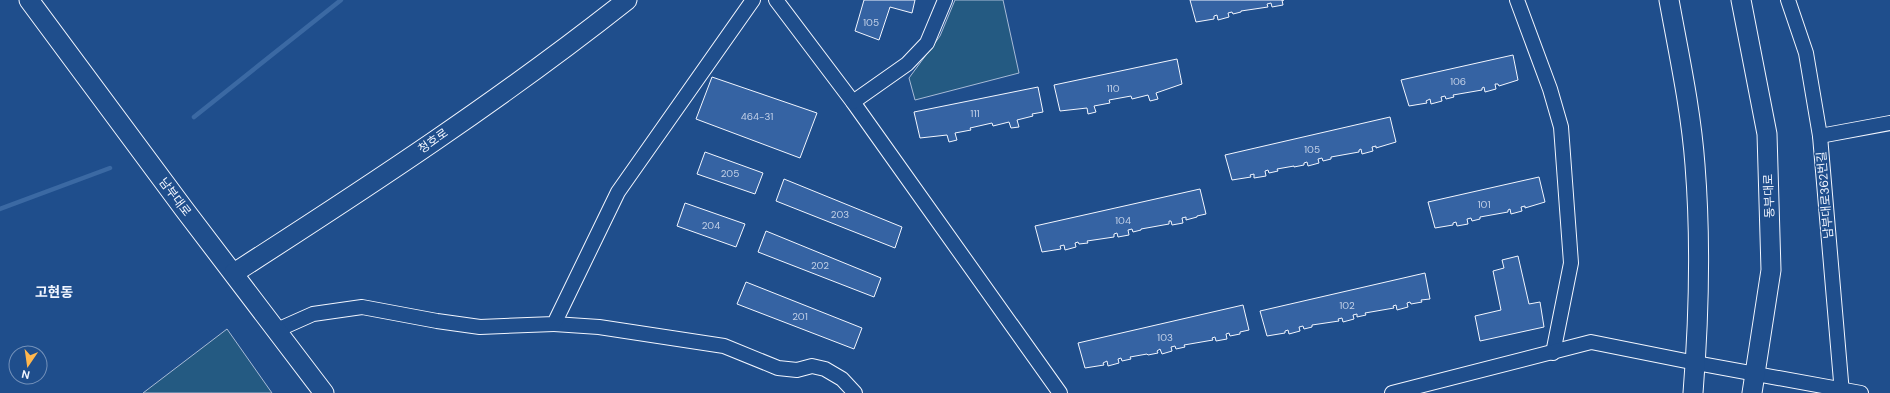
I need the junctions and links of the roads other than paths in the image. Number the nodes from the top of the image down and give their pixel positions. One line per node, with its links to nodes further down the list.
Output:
1 (29, 0): 13 (main road, 남부대로)
2 (627, 0): 13 (main road, 청호로)
3 (753, 0): 14 (street)
4 (776, 0): 10 (street)
5 (945, 0): 10 (street)
6 (1517, 0): 16 (street)
7 (1669, 0): 17 (main road)
8 (1741, 0): 18 (main road, 동부대로)
9 (1788, 0): 12 (street, 남부대로362번길)
10 (853, 102): 22 (street)
11 (1890, 124): 12 (street)
12 (1820, 136): 19 (street, 남부대로362번길)
13 (234, 274): 15 (main road, 남부대로)
14 (554, 324): 15 (street); 21 (street)
15 (277, 330): 20 (main road, 남부대로)
16 (1553, 353): 17 (street); 23 (street)
17 (1696, 363): 18 (street); 24 (main road)
18 (1755, 374): 19 (street); 25 (main road, 동부대로)
19 (1842, 391): 26 (street)
20 (324, 393)
21 (855, 393)
22 (1060, 393)
23 (1394, 393)
24 (1693, 393)
25 (1752, 393)
26 (1862, 393)

